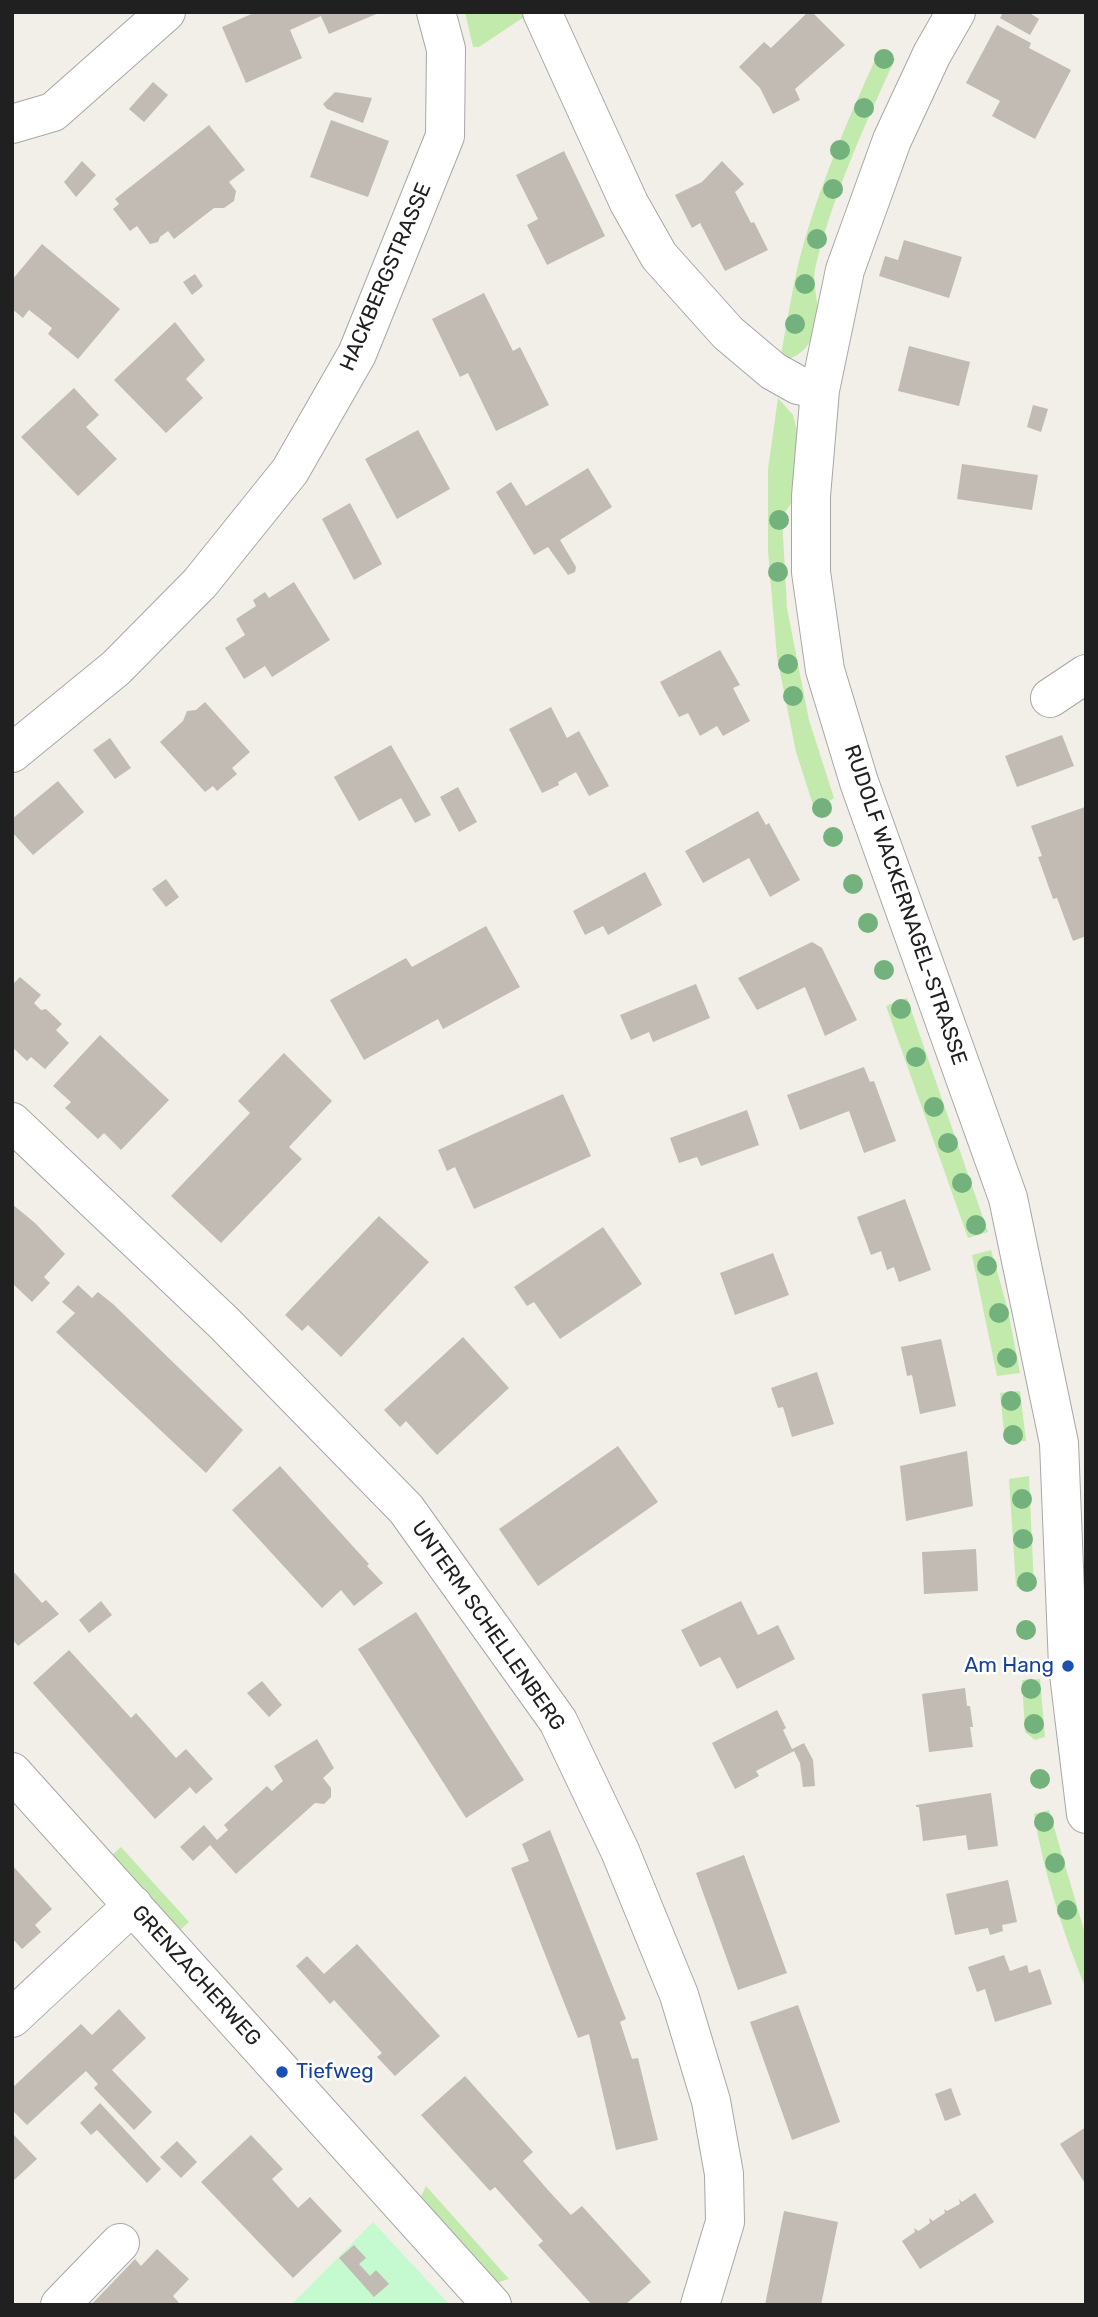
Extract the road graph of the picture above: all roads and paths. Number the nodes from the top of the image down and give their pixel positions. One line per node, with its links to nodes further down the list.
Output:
1 (166, 12): 5 (street)
2 (436, 12): 9 (street, HACKBERGSTRASSE)
3 (542, 12): 6 (street)
4 (956, 12): 6 (street, RUDOLF WACKERNAGEL-STRASSE)
5 (12, 124)
6 (820, 390): 12 (street, RUDOLF WACKERNAGEL-STRASSE)
7 (1086, 674): 8 (street)
8 (1050, 698)
9 (12, 753)
10 (12, 1122): 18 (street, UNTERM SCHELLENBERG)
11 (12, 1772): 13 (street, GRENZACHERWEG)
12 (1086, 1814)
13 (133, 1905): 14 (street); 17 (street, GRENZACHERWEG)
14 (12, 2018)
15 (120, 2242): 16 (street)
16 (60, 2305)
17 (492, 2305)
18 (700, 2305)

